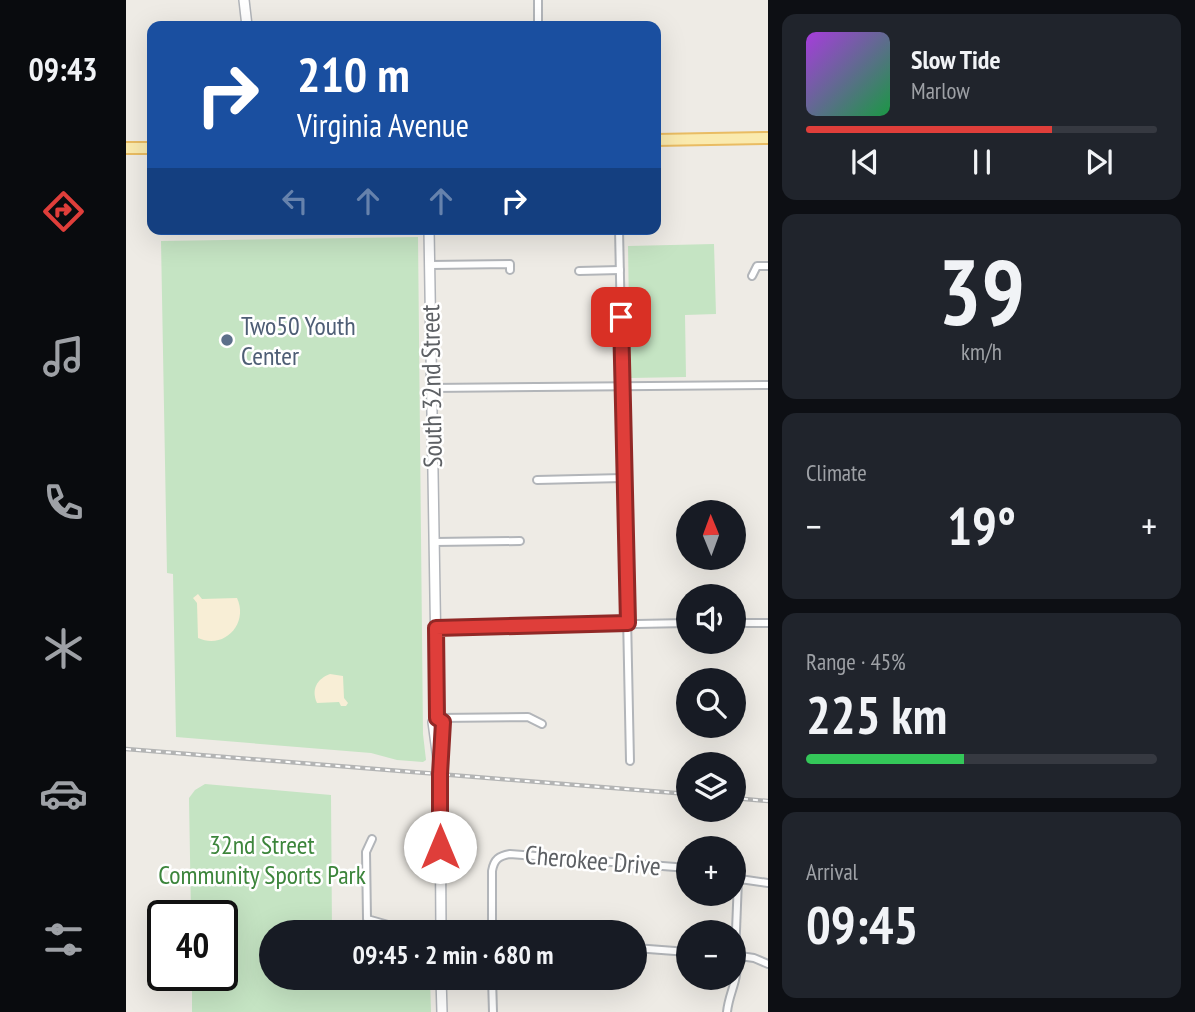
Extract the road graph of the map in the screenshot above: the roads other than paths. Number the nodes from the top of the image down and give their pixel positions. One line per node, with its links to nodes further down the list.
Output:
1 (244, 0): 3 (street)
2 (538, 0): 4 (street)
3 (246, 21)
4 (538, 21)
5 (768, 138): 6 (main road)
6 (661, 140)
7 (126, 148): 8 (main road)
8 (147, 148)
9 (429, 235): 11 (street, South 32nd Street)
10 (619, 235): 14 (street)
11 (430, 265): 13 (street); 19 (street, South 32nd Street)
12 (768, 266): 16 (street)
13 (510, 270)
14 (620, 270): 15 (street); 18 (street)
15 (579, 271)
16 (752, 276)
17 (768, 385): 18 (street)
18 (622, 387): 19 (street); 20 (street)
19 (430, 388): 23 (street, South 32nd Street)
20 (623, 478): 21 (street); 24 (street)
21 (537, 480)
22 (520, 541): 23 (street)
23 (434, 542): 28 (street, South 32nd Street)
24 (628, 623): 25 (street); 28 (street); 31 (street)
25 (676, 623)
26 (746, 623): 27 (street)
27 (768, 623)
28 (436, 628): 29 (street, South 32nd Street)
29 (437, 718): 30 (street); 37 (street, South 32nd Street)
30 (542, 724)
31 (630, 761)
32 (372, 839): 36 (street)
33 (676, 867): 38 (street, Cherokee Drive)
34 (746, 880): 35 (street)
35 (768, 883)
36 (370, 920)
37 (440, 920)
38 (492, 920)
39 (647, 949): 40 (street)
40 (676, 951)
41 (746, 957): 42 (street)
42 (768, 964)
43 (442, 990): 46 (street)
44 (492, 990): 47 (street)
45 (733, 990): 48 (street)
46 (442, 1012)
47 (493, 1012)
48 (727, 1012)

